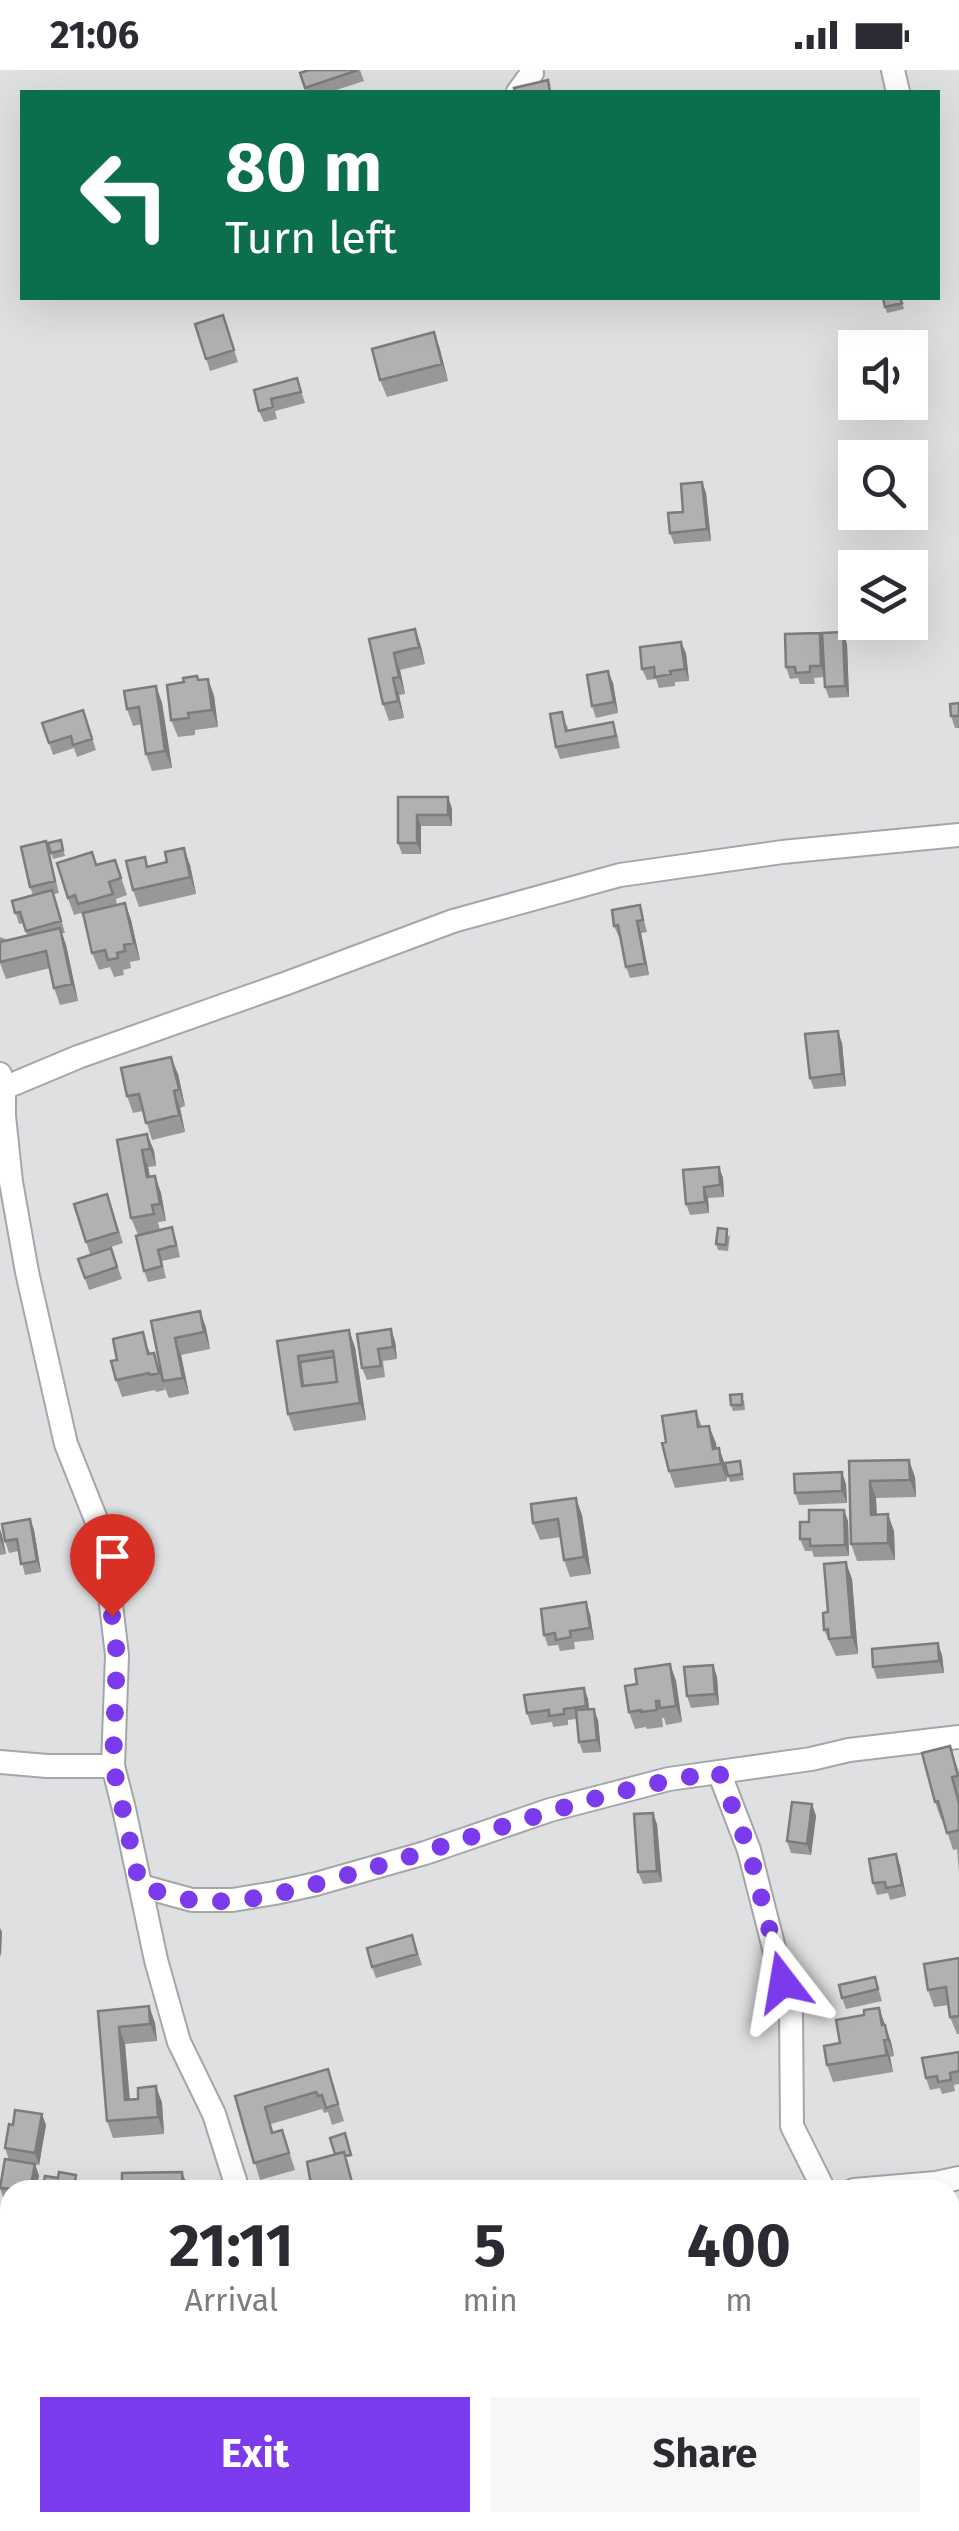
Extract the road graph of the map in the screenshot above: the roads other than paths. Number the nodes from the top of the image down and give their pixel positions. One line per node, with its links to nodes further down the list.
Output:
1 (959, 834): 2 (street)
2 (2, 1081): 5 (street)
3 (959, 1737): 6 (street)
4 (0, 1762): 5 (street)
5 (113, 1766): 7 (street)
6 (719, 1772): 7 (street); 9 (street)
7 (140, 1886): 8 (street)
8 (235, 2180)
9 (819, 2180)

